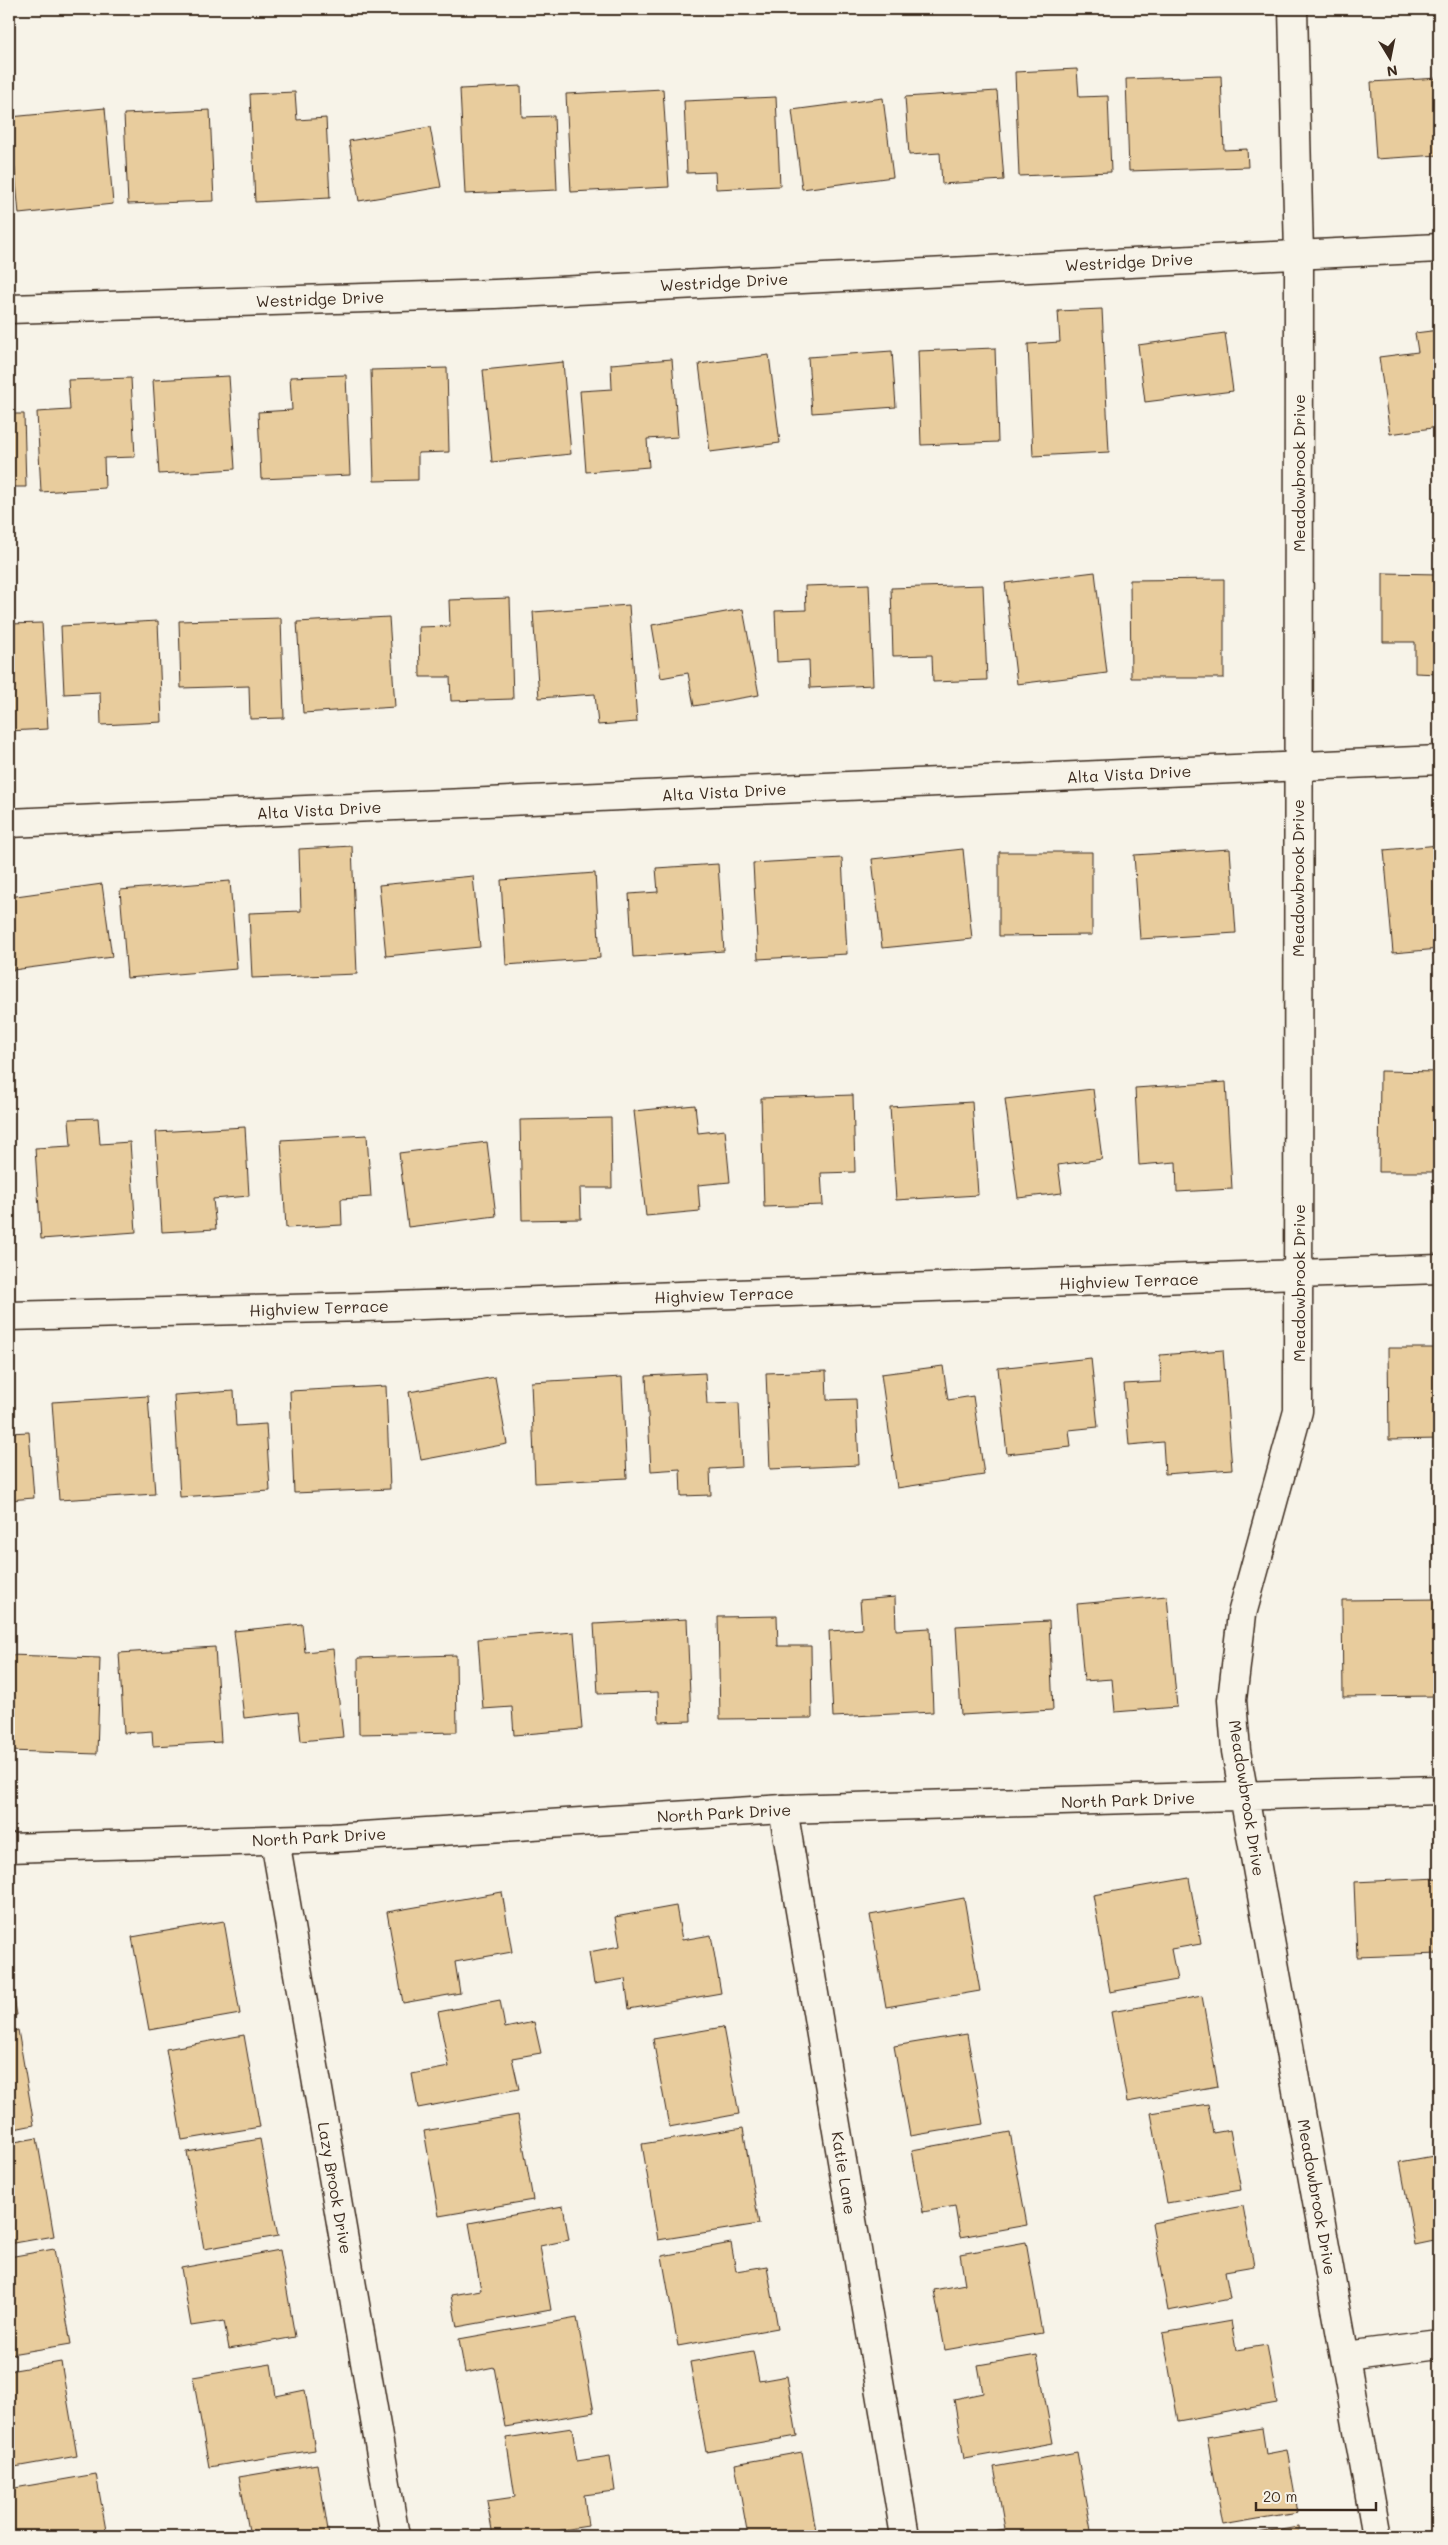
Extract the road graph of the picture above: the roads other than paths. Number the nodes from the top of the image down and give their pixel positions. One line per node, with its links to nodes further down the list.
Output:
1 (1293, 9): 3 (street, Meadowbrook Drive)
2 (1439, 248): 3 (street, Westridge Drive)
3 (1299, 254): 4 (street, Westridge Drive); 6 (street, Meadowbrook Drive)
4 (9, 309)
5 (1439, 760): 6 (street, Alta Vista Drive)
6 (1298, 766): 7 (street, Alta Vista Drive); 9 (street, Meadowbrook Drive)
7 (9, 822)
8 (1439, 1269): 9 (street, Highview Terrace)
9 (1299, 1275): 10 (street, Highview Terrace); 12 (street, Meadowbrook Drive)
10 (9, 1316)
11 (1439, 1790): 12 (street, North Park Drive)
12 (1245, 1797): 13 (street, North Park Drive); 17 (street, Meadowbrook Drive)
13 (783, 1809): 14 (street, North Park Drive); 19 (street, Katie Lane)
14 (275, 1840): 15 (street, North Park Drive); 18 (street, Lazy Brook Drive)
15 (9, 1848)
16 (1439, 2344): 17 (street)
17 (1346, 2356): 20 (street, Meadowbrook Drive)
18 (394, 2536)
19 (904, 2536)
20 (1377, 2536)

